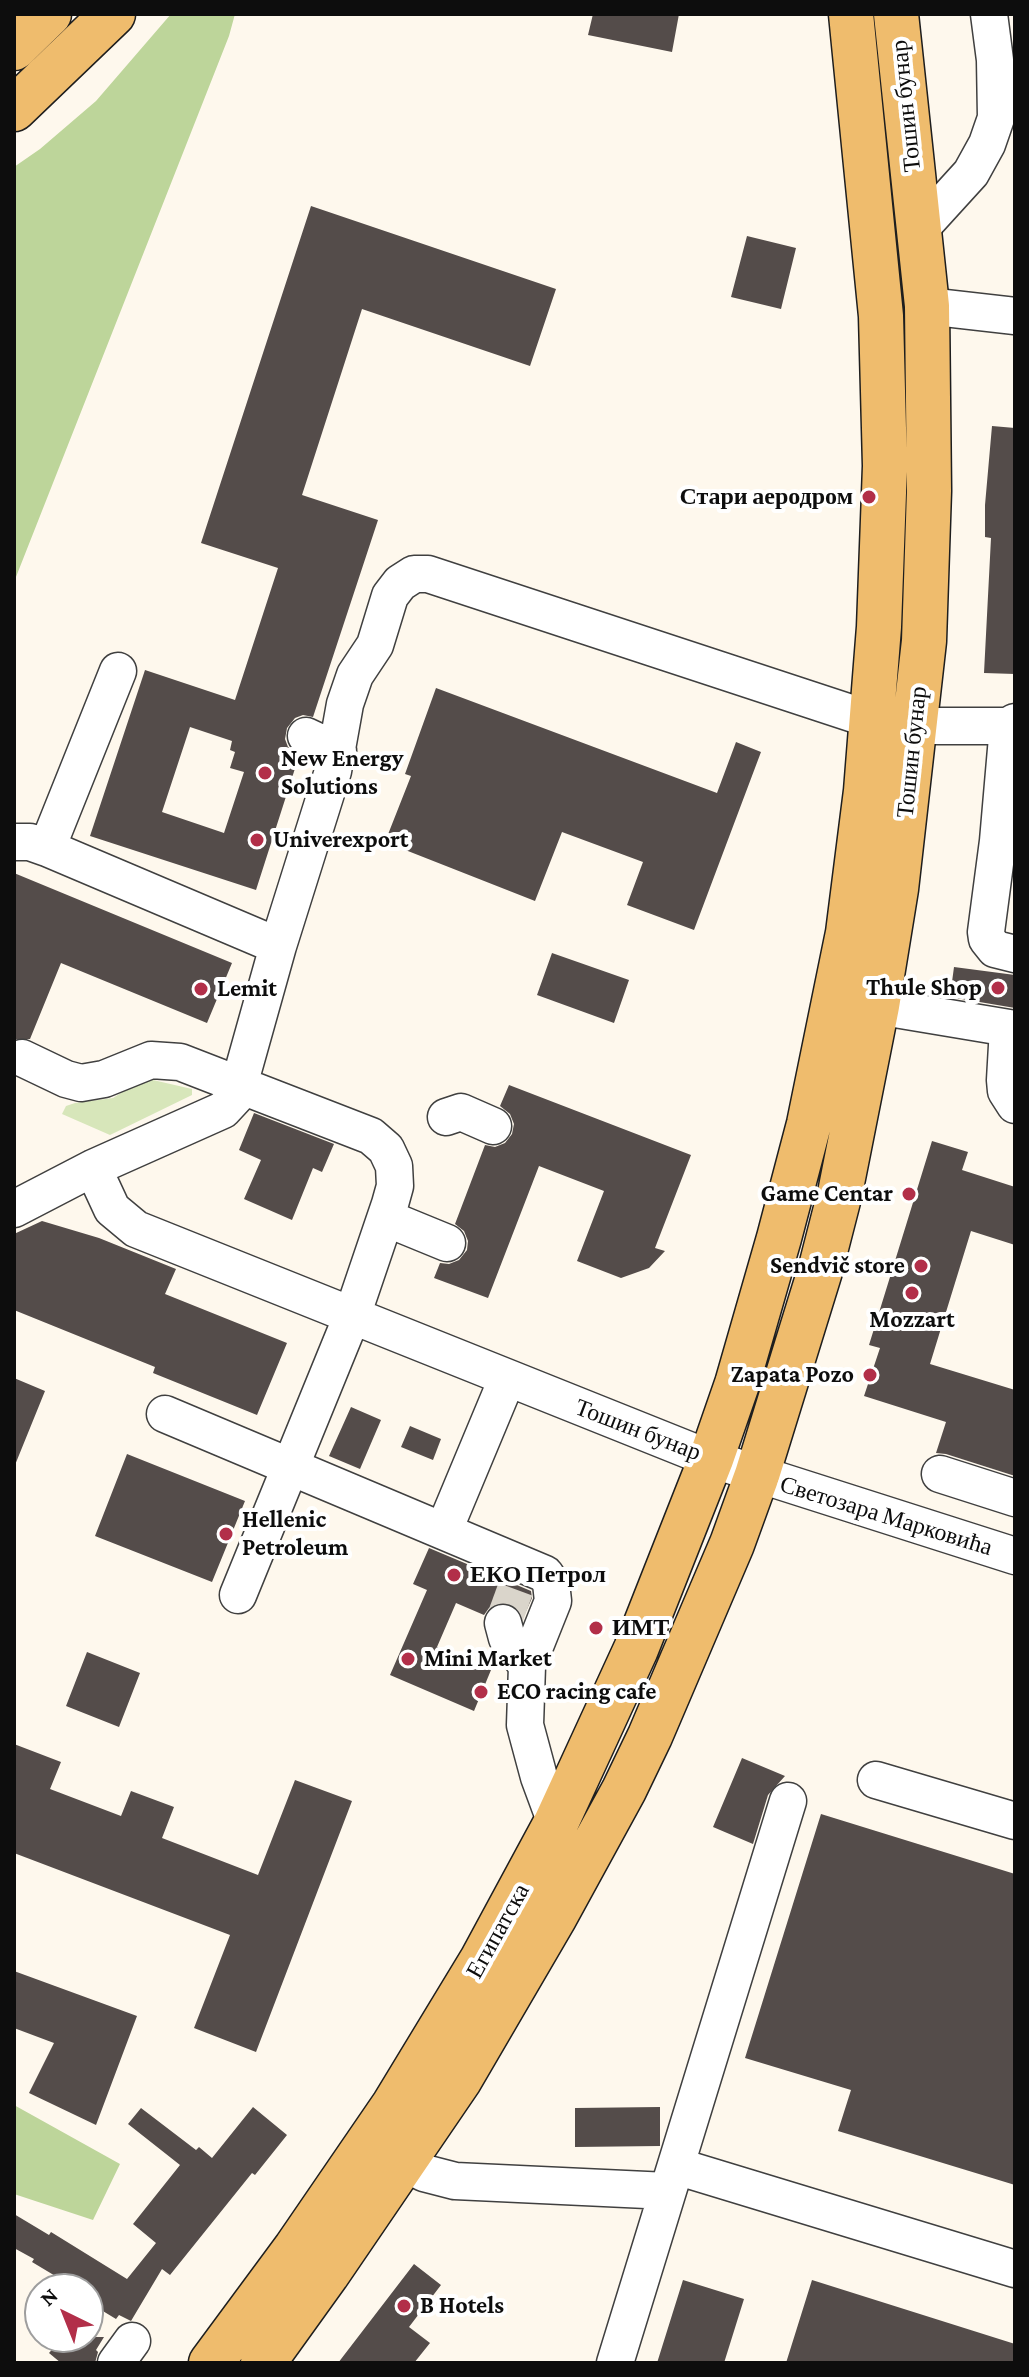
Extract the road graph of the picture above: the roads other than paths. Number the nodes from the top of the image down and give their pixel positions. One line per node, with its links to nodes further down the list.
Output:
1 (49, 14): 6 (main road)
2 (113, 14): 7 (main road)
3 (851, 14): 12 (main road, Тошин бунар)
4 (896, 14): 8 (main road, Тошин бунар)
5 (989, 14): 8 (street)
6 (14, 48)
7 (14, 109)
8 (920, 229): 9 (main road, Тошин бунар)
9 (927, 306): 10 (street); 12 (main road, Тошин бунар)
10 (1015, 316)
11 (118, 671): 14 (street)
12 (893, 723): 13 (street); 15 (street, Тошин бунар); 17 (main road, Тошин бунар); 31 (main road, Тошин бунар)
13 (1012, 724): 16 (street)
14 (30, 845): 15 (street)
15 (278, 946): 20 (street, Тошин бунар)
16 (1015, 954)
17 (877, 1006): 18 (street); 34 (main road, Тошин бунар)
18 (1012, 1028): 21 (street)
19 (22, 1058): 20 (street)
20 (241, 1085): 24 (street, Тошин бунар); 26 (street)
21 (1015, 1105)
22 (446, 1117): 23 (street)
23 (493, 1126)
24 (93, 1168): 25 (street, Тошин бунар); 28 (street, Тошин бунар)
25 (14, 1209)
26 (386, 1218): 27 (street); 28 (street)
27 (447, 1243)
28 (352, 1316): 29 (street, Тошин бунар); 32 (street)
29 (507, 1379): 31 (street, Тошин бунар); 36 (street)
30 (165, 1414): 32 (street)
31 (711, 1459): 34 (street, Светозара Марковића); 44 (main road, Египатска)
32 (290, 1465): 36 (street); 38 (street)
33 (940, 1474): 35 (street)
34 (757, 1475): 37 (street, Светозара Марковића); 45 (main road, Египатска)
35 (1015, 1498)
36 (444, 1530): 40 (street)
37 (1015, 1556)
38 (238, 1595)
39 (503, 1623): 40 (street)
40 (527, 1666): 44 (street)
41 (876, 1780): 43 (street)
42 (788, 1801): 46 (street)
43 (1015, 1821)
44 (556, 1823): 48 (main road, Египатска)
45 (404, 2163): 46 (street); 49 (main road, Египатска)
46 (672, 2178): 47 (street); 50 (street)
47 (1015, 2269)
48 (211, 2363)
49 (263, 2363)
50 (615, 2363)

